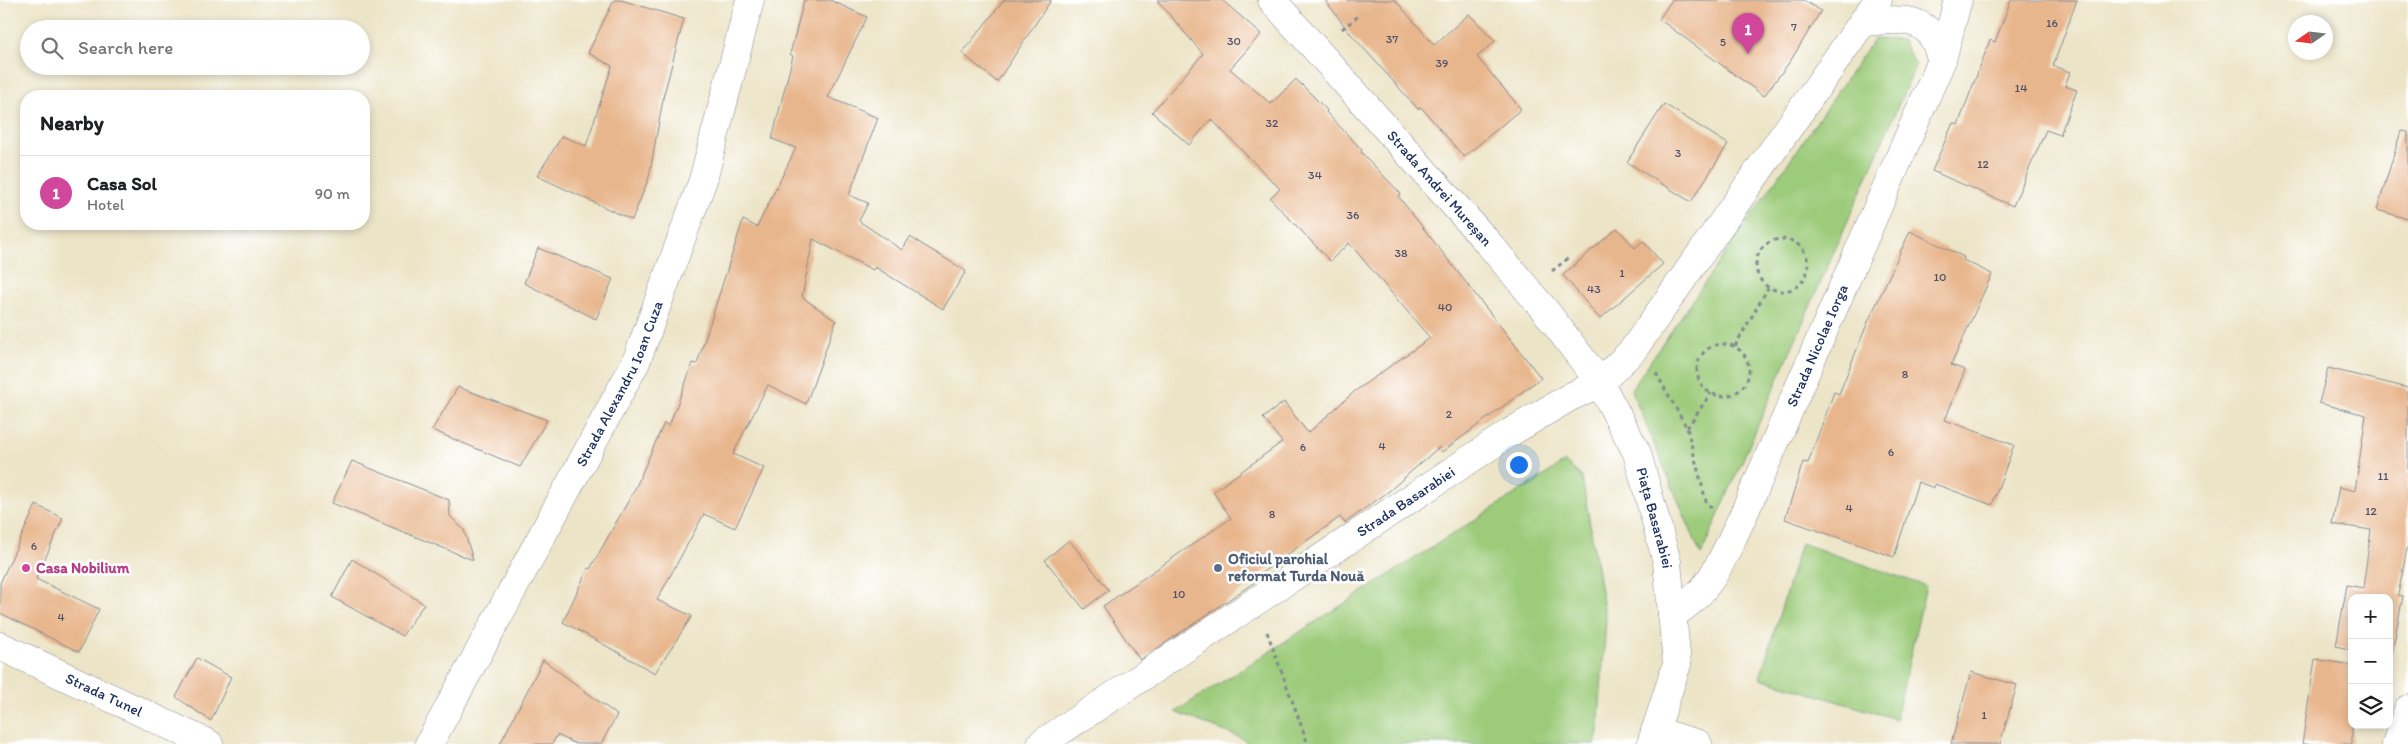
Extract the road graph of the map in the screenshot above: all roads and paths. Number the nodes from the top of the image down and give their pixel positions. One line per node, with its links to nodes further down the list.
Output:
1 (750, 0): 20 (street, Strada Alexandru Ioan Cuza)
2 (1272, 0): 10 (street, Strada Andrei Mureșan)
3 (1878, 0): 5 (street)
4 (1958, 0): 6 (street, Strada Nicolae Iorga)
5 (1863, 22): 6 (street); 9 (street)
6 (1942, 60): 13 (street, Strada Nicolae Iorga)
7 (1768, 288): 7 (path); 8 (path)
8 (1736, 346): 11 (path); 11 (path)
9 (1633, 350): 10 (street); 12 (path)
10 (1600, 382): 14 (street, Strada Basarabiei); 15 (street, Piața Basarabiei)
11 (1711, 393): 12 (path)
12 (1687, 428): 13 (path)
13 (1742, 518): 15 (street, Strada Nicolae Iorga)
14 (1250, 606): 21 (street, Strada Basarabiei); 22 (path)
15 (1672, 614): 18 (street, Piața Basarabiei)
16 (0, 646): 19 (street, Strada Tunel)
17 (2408, 709): 24 (street)
18 (1653, 738): 23 (street)
19 (209, 744)
20 (429, 744)
21 (1041, 744)
22 (1308, 744)
23 (1698, 744)
24 (2396, 744)

